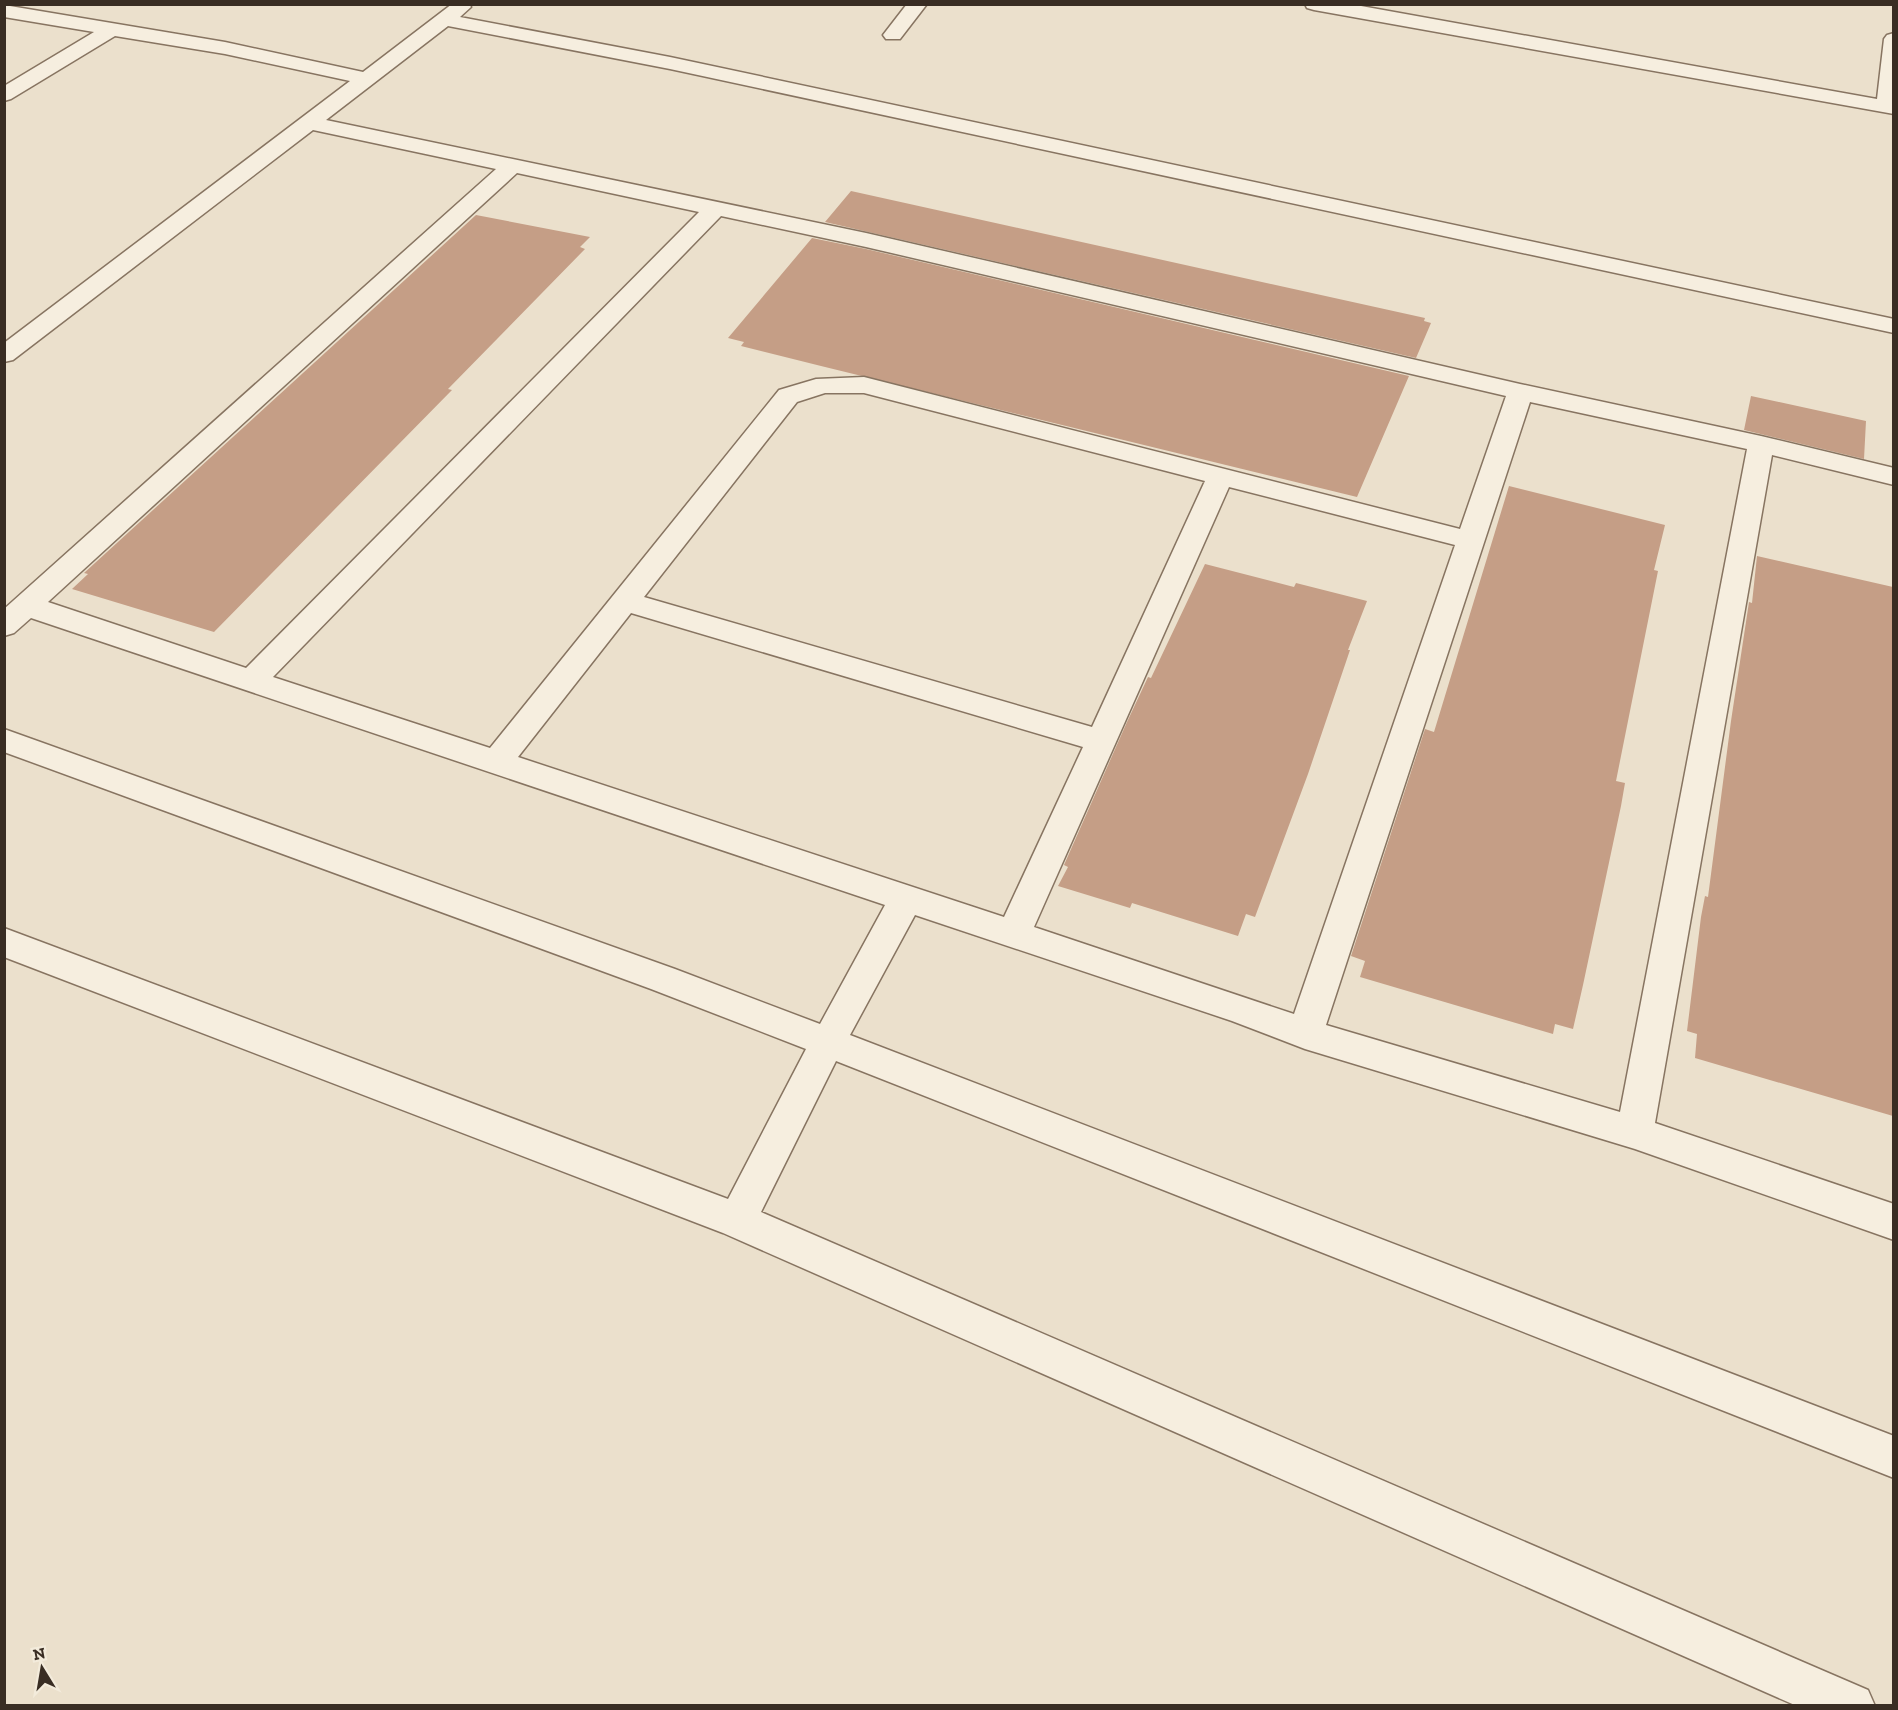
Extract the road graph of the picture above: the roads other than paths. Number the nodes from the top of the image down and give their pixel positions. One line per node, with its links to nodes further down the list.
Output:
1 (465, 4): 5 (street)
2 (918, 4): 7 (street)
3 (1314, 4): 11 (street)
4 (4, 11): 6 (street)
5 (445, 20): 9 (street); 15 (street)
6 (114, 28): 9 (street); 10 (street)
7 (893, 34)
8 (1893, 39): 11 (street)
9 (368, 79): 12 (street)
10 (4, 95)
11 (1890, 108)
12 (310, 123): 13 (street); 16 (street)
13 (512, 166): 14 (street); 23 (street)
14 (716, 208): 17 (street); 24 (street)
15 (1893, 326)
16 (4, 355)
17 (1520, 392): 18 (street); 21 (street)
18 (1761, 444): 20 (street); 33 (street)
19 (1221, 476): 21 (street); 22 (street); 26 (street)
20 (1893, 477)
21 (1469, 540): 31 (street)
22 (624, 601): 26 (street); 27 (street)
23 (16, 616): 24 (street)
24 (251, 681): 27 (street)
25 (4, 740): 32 (street)
26 (1101, 741): 29 (street)
27 (496, 763): 28 (street)
28 (906, 899): 29 (street); 32 (street)
29 (1013, 935): 31 (street)
30 (4, 942): 34 (street)
31 (1305, 1034): 33 (street)
32 (828, 1042): 34 (street); 36 (street)
33 (1635, 1134): 35 (street)
34 (737, 1220): 37 (street)
35 (1893, 1222)
36 (1893, 1457)
37 (1852, 1706)

